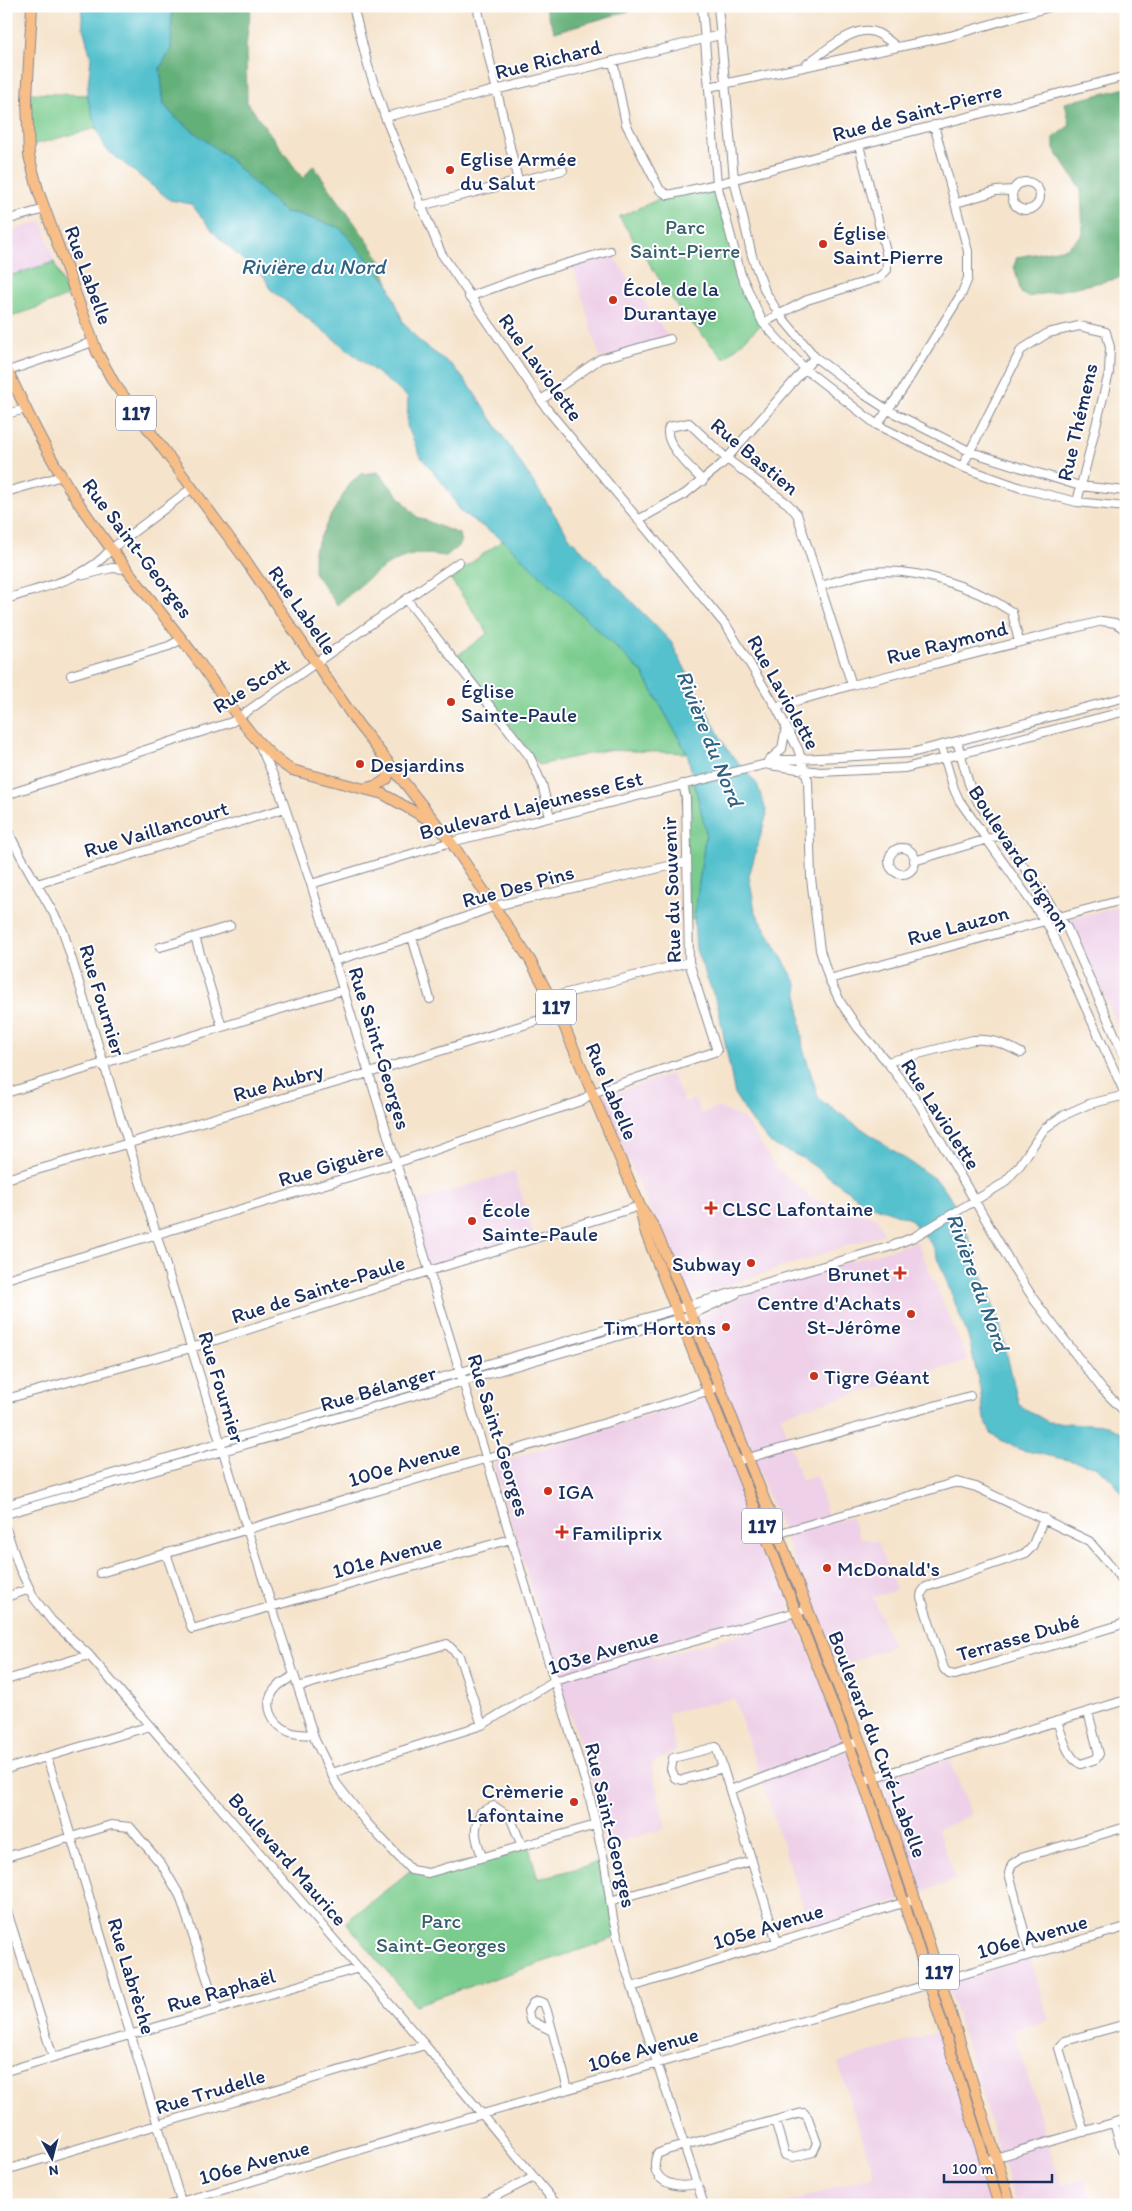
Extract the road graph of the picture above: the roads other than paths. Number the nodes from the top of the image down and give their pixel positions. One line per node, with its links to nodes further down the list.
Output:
1 (32, 6): 27 (main road, Rue Labelle / 117)
2 (353, 6): 17 (street, Rue Laviolette)
3 (477, 6): 16 (street)
4 (702, 6): 9 (street)
5 (718, 6): 8 (street)
6 (1054, 6): 7 (street)
7 (1037, 8): 10 (street)
8 (720, 35): 9 (street, Rue Richard); 14 (street)
9 (706, 38): 11 (street, Rue Richard); 15 (street)
10 (897, 47): 12 (street); 12 (street)
11 (613, 61): 16 (street, Rue Richard); 23 (street, Rue de Saint-Pierre)
12 (804, 67): 14 (street)
13 (1126, 76): 18 (street, Rue de Saint-Pierre)
14 (724, 84): 15 (street); 21 (street)
15 (709, 87): 23 (street)
16 (496, 90): 17 (street, Rue Richard); 22 (street)
17 (385, 117): 26 (street, Rue Laviolette)
18 (934, 125): 19 (street, Rue de Saint-Pierre); 25 (street)
19 (858, 144): 21 (street, Rue de Saint-Pierre); 33 (street)
20 (563, 170): 22 (street)
21 (734, 179): 23 (street, Rue de Saint-Pierre); 30 (street)
22 (518, 181): 26 (street)
23 (717, 184): 31 (street)
24 (1013, 190): 25 (street)
25 (956, 203): 42 (street)
26 (420, 206): 32 (street, Rue Laviolette)
27 (45, 210): 28 (street); 36 (main road, Rue Labelle / 117)
28 (6, 220)
29 (610, 252): 32 (street)
30 (752, 256): 31 (street); 33 (street)
31 (737, 260): 34 (street)
32 (469, 297): 40 (street, Rue Laviolette)
33 (779, 314): 34 (street); 37 (street)
34 (763, 323): 39 (street)
35 (670, 339): 40 (street)
36 (93, 342): 38 (street); 51 (main road, Rue Labelle / 117)
37 (815, 357): 39 (street); 42 (street)
38 (7, 369): 41 (main road, Rue Saint-Georges / 117)
39 (805, 369): 44 (street); 46 (street)
40 (541, 400): 56 (street, Rue Laviolette)
41 (26, 409): 43 (street); 48 (main road, Rue Saint-Georges / 117)
42 (888, 410): 44 (street); 45 (street)
43 (6, 414)
44 (877, 425): 47 (street)
45 (971, 452): 47 (street, Rue Thémens); 50 (street); 50 (street, Rue Thémens)
46 (727, 459): 49 (street); 49 (street, Rue Bastien); 61 (street, Rue Bastien)
47 (962, 467): 54 (street)
48 (62, 476): 53 (street); 57 (main road, Rue Saint-Georges / 117)
49 (703, 481): 56 (street)
50 (1080, 486): 52 (street); 54 (street, Rue Thémens)
51 (192, 488): 57 (street); 67 (main road, Rue Labelle / 117)
52 (1126, 490)
53 (6, 492)
54 (1077, 502): 55 (street)
55 (1126, 507)
56 (638, 520): 71 (street, Rue Laviolette)
57 (111, 549): 59 (main road, Rue Saint-Georges / 117); 60 (street)
58 (459, 562): 63 (street, Rue Scott)
59 (126, 569): 60 (street); 65 (main road, Rue Saint-Georges / 117)
60 (67, 579): 62 (street)
61 (821, 586): 66 (street); 69 (street, Rue Bastien)
62 (6, 599)
63 (407, 600): 67 (street, Rue Scott); 88 (street)
64 (1126, 630): 66 (street, Rue Raymond)
65 (182, 639): 68 (street); 73 (main road, Rue Saint-Georges / 117)
66 (1020, 642): 69 (street, Rue Raymond)
67 (317, 663): 73 (street, Rue Scott); 81 (main road, Rue Labelle / 117)
68 (71, 675)
69 (852, 685): 71 (street, Rue Raymond)
70 (1126, 697): 76 (street, Boulevard Lajeunesse Est)
71 (776, 707): 74 (street, Rue Laviolette)
72 (1126, 712): 78 (street, Boulevard Lajeunesse Est)
73 (240, 717): 75 (main road, Rue Saint-Georges / 117); 86 (street, Rue Scott)
74 (786, 725): 79 (street, Rue Laviolette); 82 (street)
75 (258, 740): 85 (main road, Rue Saint-Georges / 117); 87 (street, Rue Saint-Georges)
76 (957, 741): 77 (street, Boulevard Lajeunesse Est); 78 (street, Boulevard Grignon)
77 (941, 746): 79 (street, Boulevard Lajeunesse Est); 80 (street, Boulevard Grignon)
78 (961, 755): 80 (street, Boulevard Lajeunesse Est); 91 (street, Boulevard Grignon)
79 (802, 759): 82 (street, Boulevard Lajeunesse Est); 83 (street, Rue Laviolette)
80 (945, 759): 83 (street, Boulevard Lajeunesse Est); 92 (street, Boulevard Grignon)
81 (388, 762): 85 (main road); 89 (main road, Rue Labelle / 117)
82 (762, 764): 83 (street, Boulevard Lajeunesse Est); 84 (street, Boulevard Lajeunesse Est)
83 (806, 771): 108 (street, Rue Laviolette)
84 (683, 784): 88 (street, Boulevard Lajeunesse Est); 95 (street, Rue du Souvenir)
85 (364, 788): 89 (main road, Rue Saint-Georges / 117)
86 (6, 795)
87 (285, 808): 96 (street, Rue Vaillancourt); 97 (street, Rue Saint-Georges)
88 (550, 817): 93 (street, Boulevard Lajeunesse Est)
89 (438, 825): 93 (main road, Rue Labelle / 117)
90 (6, 826): 96 (street, Rue Fournier)
91 (1001, 835): 92 (street); 100 (street, Boulevard Grignon)
92 (986, 840): 94 (street); 101 (street, Boulevard Grignon)
93 (450, 842): 97 (street, Boulevard Lajeunesse Est); 99 (main road, Rue Labelle / 117)
94 (914, 861)
95 (686, 862): 99 (street, Rue Des Pins); 107 (street, Rue du Souvenir)
96 (38, 884): 118 (street, Rue Fournier)
97 (311, 884): 106 (street, Rue Saint-Georges)
98 (1126, 899): 100 (street, Rue Lauzon)
99 (495, 906): 104 (street, Rue Des Pins); 110 (main road, Rue Labelle / 117)
100 (1060, 916): 101 (street, Rue Lauzon); 116 (street, Boulevard Grignon)
101 (1044, 920): 108 (street, Rue Lauzon); 122 (street, Boulevard Grignon)
102 (230, 926): 103 (street)
103 (195, 936): 105 (street); 113 (street)
104 (412, 938): 106 (street, Rue Des Pins); 111 (street)
105 (160, 947)
106 (334, 961): 109 (street, Rue Saint-Georges)
107 (689, 962): 110 (street); 114 (street, Rue du Souvenir)
108 (829, 979): 117 (street, Rue Laviolette)
109 (343, 990): 113 (street); 119 (street, Rue Saint-Georges)
110 (551, 996): 112 (main road, Rue Labelle / 117)
111 (430, 999)
112 (559, 1014): 119 (street, Rue Aubry); 121 (main road, Rue Labelle / 117)
113 (222, 1027): 118 (street)
114 (717, 1051): 121 (street, Rue Giguère)
115 (1022, 1052): 117 (street)
116 (1126, 1060)
117 (887, 1062): 126 (street, Rue Laviolette)
118 (104, 1063): 120 (street); 123 (street, Rue Fournier)
119 (369, 1074): 123 (street, Rue Aubry); 124 (street, Rue Saint-Georges)
120 (6, 1093)
121 (592, 1093): 124 (street, Rue Giguère); 127 (main road, Rue Labelle / 117)
122 (1126, 1095): 126 (street, Rue Bélanger)
123 (128, 1144): 125 (street, Rue Aubry); 128 (street, Rue Fournier)
124 (396, 1163): 128 (street, Rue Giguère); 129 (street, Rue Saint-Georges)
125 (6, 1179)
126 (975, 1202): 131 (street, Rue Bélanger); 146 (street, Rue Laviolette)
127 (640, 1206): 129 (street, Rue de Sainte-Paule); 132 (main road, Rue Labelle / 117); 133 (main road, Rue Labelle / 117)
128 (156, 1234): 130 (street, Rue Giguère); 136 (street, Rue Fournier)
129 (429, 1271): 136 (street, Rue de Sainte-Paule); 137 (street, Rue Saint-Georges)
130 (6, 1279)
131 (755, 1285): 132 (street, Rue Bélanger); 134 (street, Rue Bélanger)
132 (687, 1304): 133 (street, Rue Bélanger); 134 (main road, Boulevard du Curé-Labelle / 117)
133 (676, 1307): 135 (main road, Boulevard du Curé-Labelle / 117); 137 (street, Rue Bélanger)
134 (691, 1315): 135 (street, Rue Bélanger); 140 (main road, Boulevard du Curé-Labelle / 117)
135 (680, 1318): 138 (street, Rue Bélanger); 141 (main road, Boulevard du Curé-Labelle / 117)
136 (191, 1348): 144 (street, Rue de Sainte-Paule); 150 (street, Rue Fournier)
137 (460, 1371): 138 (street, Rue Saint-Georges); 139 (street, Rue Bélanger)
138 (463, 1382): 142 (street, Rue Bélanger); 152 (street, Rue Saint-Georges)
139 (410, 1386): 142 (street); 145 (street, Rue Bélanger)
140 (719, 1387): 141 (street, 100e Avenue); 153 (main road, Boulevard du Curé-Labelle / 117)
141 (707, 1391): 152 (street, 100e Avenue); 154 (main road, Boulevard du Curé-Labelle / 117)
142 (413, 1396): 147 (street, Rue Bélanger)
143 (970, 1396): 153 (street)
144 (6, 1400)
145 (335, 1408): 147 (street); 148 (street, Rue Bélanger)
146 (1126, 1413)
147 (338, 1418): 149 (street, Rue Bélanger)
148 (292, 1420): 149 (street); 150 (street, Rue Bélanger)
149 (295, 1431): 151 (street, Rue Bélanger)
150 (220, 1442): 151 (street, Rue Fournier); 155 (street, Rue Bélanger)
151 (223, 1452): 156 (street, Rue Bélanger); 161 (street, Rue Fournier)
152 (486, 1457): 161 (street, 100e Avenue); 164 (street, Rue Saint-Georges)
153 (748, 1458): 154 (street); 162 (main road, Boulevard du Curé-Labelle / 117)
154 (737, 1461): 163 (main road, Boulevard du Curé-Labelle / 117)
155 (137, 1466): 156 (street); 157 (street, Rue Bélanger)
156 (140, 1476): 158 (street, Rue Bélanger)
157 (6, 1505)
158 (6, 1514)
159 (1044, 1518): 162 (street); 167 (street); 173 (street, Terrasse Dubé)
160 (6, 1528): 168 (street, Boulevard Maurice)
161 (247, 1528): 165 (street, 100e Avenue); 170 (street, Rue Fournier)
162 (778, 1534): 163 (street); 171 (main road, Boulevard du Curé-Labelle / 117)
163 (766, 1537): 172 (main road, Boulevard du Curé-Labelle / 117)
164 (511, 1539): 170 (street, 101e Avenue); 177 (street, Rue Saint-Georges)
165 (166, 1553): 166 (street, 100e Avenue); 170 (street, 101e Avenue)
166 (100, 1573)
167 (1126, 1584)
168 (30, 1589): 169 (street); 174 (street, Boulevard Maurice)
169 (6, 1597)
170 (272, 1606): 175 (street, Rue Fournier)
171 (807, 1609): 172 (street, 103e Avenue); 185 (main road, Boulevard du Curé-Labelle / 117)
172 (795, 1612): 177 (street, 103e Avenue); 186 (main road, Boulevard du Curé-Labelle / 117)
173 (1126, 1623)
174 (89, 1656): 176 (street); 183 (street, Boulevard Maurice)
175 (294, 1675): 178 (street, Rue Fournier); 184 (street)
176 (6, 1680)
177 (554, 1681): 182 (street, 103e Avenue); 194 (street, Rue Saint-Georges)
178 (298, 1687): 182 (street); 184 (street, Rue Fournier)
179 (1126, 1700): 180 (street)
180 (1088, 1712): 181 (street); 181 (street)
181 (1057, 1721): 191 (street)
182 (482, 1725): 190 (street, 103e Avenue)
183 (150, 1726): 187 (street); 208 (street, Boulevard Maurice)
184 (313, 1735): 190 (street, Rue Fournier)
185 (860, 1741): 186 (street); 191 (main road, Boulevard du Curé-Labelle / 117)
186 (849, 1746): 192 (main road, Boulevard du Curé-Labelle / 117); 193 (street)
187 (47, 1757): 189 (street); 196 (street, Rue Labrèche)
188 (723, 1768): 188 (street); 193 (street)
189 (6, 1769)
190 (332, 1773): 199 (street, Rue Fournier)
191 (874, 1777): 192 (street); 201 (main road, Boulevard du Curé-Labelle / 117)
192 (863, 1781): 203 (main road, Boulevard du Curé-Labelle / 117)
193 (730, 1790): 200 (street)
194 (596, 1825): 197 (street, Rue Fournier); 202 (street, Rue Saint-Georges)
195 (1126, 1827): 207 (street)
196 (71, 1837): 198 (street); 212 (street); 215 (street, Rue Labrèche)
197 (522, 1846): 199 (street, Rue Fournier); 199 (street)
198 (6, 1856)
199 (482, 1857)
200 (752, 1861): 202 (street); 206 (street)
201 (915, 1899): 203 (street, 105e Avenue); 209 (main road, Boulevard du Curé-Labelle / 117)
202 (610, 1901): 211 (street, Rue Saint-Georges)
203 (904, 1903): 206 (street, 105e Avenue); 210 (main road, Boulevard du Curé-Labelle / 117)
204 (6, 1908): 217 (street)
205 (1126, 1927): 207 (street, 106e Avenue)
206 (777, 1942): 211 (street, 105e Avenue)
207 (1030, 1954): 209 (street, 106e Avenue)
208 (358, 1968): 212 (street, Rue Raphaël); 216 (street, Boulevard Maurice)
209 (941, 1980): 210 (street, 106e Avenue); 228 (main road, Boulevard du Curé-Labelle / 117)
210 (929, 1984): 218 (street, 106e Avenue); 229 (main road, Boulevard du Curé-Labelle / 117)
211 (632, 1987): 218 (street, Rue Saint-Georges)
212 (217, 2009): 215 (street, Rue Raphaël)
213 (1126, 2024): 226 (street)
214 (552, 2031): 220 (street)
215 (131, 2034): 217 (street, Rue Raphaël); 225 (street, Rue Labrèche)
216 (425, 2045): 221 (street, Boulevard Maurice); 225 (street, Rue Trudelle)
217 (53, 2057): 219 (street, Rue Raphaël)
218 (656, 2063): 220 (street, 106e Avenue); 227 (street, Rue Saint-Georges)
219 (6, 2071)
220 (568, 2089): 221 (street, 106e Avenue)
221 (482, 2114): 232 (street, Boulevard Maurice); 234 (street, 106e Avenue)
222 (775, 2120): 222 (street); 227 (street)
223 (1126, 2120): 224 (street)
224 (1114, 2123): 226 (street); 230 (street)
225 (158, 2125): 231 (street, Rue Trudelle); 234 (street, Rue Labrèche)
226 (1084, 2132): 228 (street)
227 (683, 2147): 233 (street, Rue Saint-Georges); 233 (street)
228 (996, 2157): 229 (street); 240 (main road, Boulevard du Curé-Labelle / 117)
229 (986, 2160): 239 (main road, Boulevard du Curé-Labelle / 117)
230 (1126, 2163)
231 (6, 2170)
232 (534, 2178): 236 (street); 237 (street, Boulevard Maurice)
233 (696, 2184): 238 (street, Rue Saint-Georges)
234 (182, 2203): 235 (street, 106e Avenue)
235 (170, 2205)
236 (478, 2205)
237 (557, 2205)
238 (704, 2205)
239 (999, 2205)
240 (1011, 2205)

